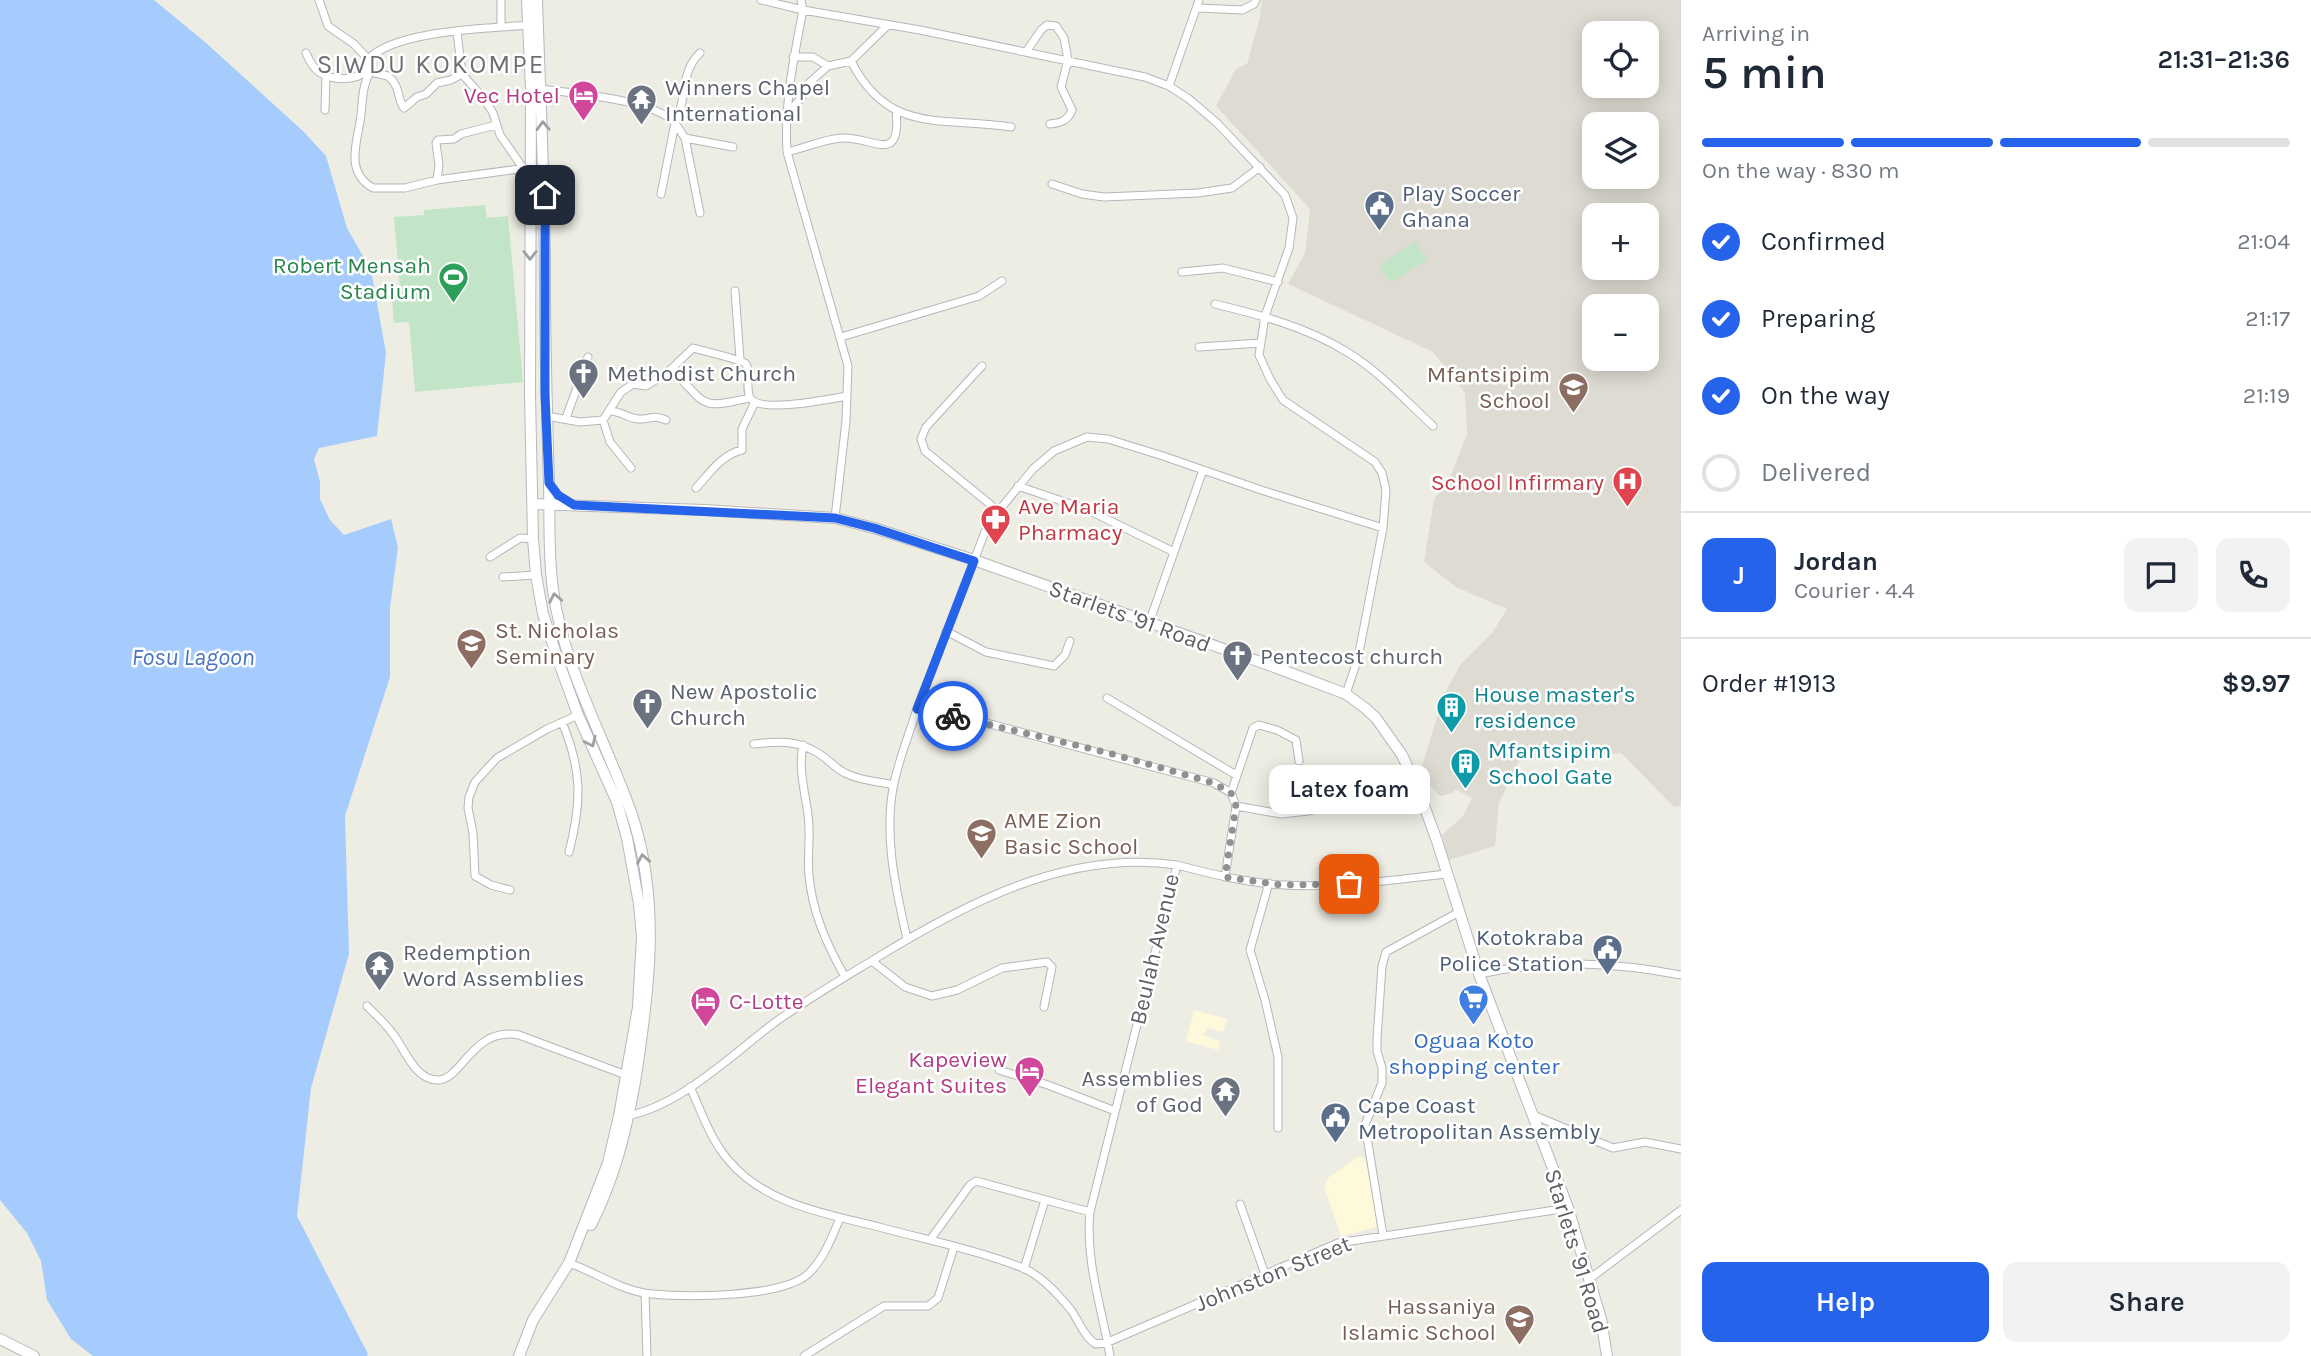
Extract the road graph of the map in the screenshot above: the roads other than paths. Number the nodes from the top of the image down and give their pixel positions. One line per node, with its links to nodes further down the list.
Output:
1 (319, 0): 18 (street)
2 (500, 0): 12 (street)
3 (527, 0): 10 (street)
4 (537, 0): 10 (street)
5 (761, 0): 9 (street)
6 (801, 0): 9 (street)
7 (1256, 0): 8 (street)
8 (1198, 4): 25 (street)
9 (803, 10): 11 (street); 17 (street)
10 (531, 18): 12 (street); 26 (street); 38 (street)
11 (888, 25): 14 (street); 20 (street)
12 (501, 27): 13 (street)
13 (457, 32): 18 (street); 23 (street)
14 (1026, 52): 19 (street); 19 (street)
15 (306, 53): 24 (street)
16 (700, 53): 30 (street)
17 (793, 57): 21 (street); 29 (street)
18 (368, 59): 22 (street)
19 (1068, 60): 25 (street); 31 (street)
20 (851, 61): 21 (street); 28 (street)
21 (828, 66): 29 (street)
22 (369, 71): 23 (street); 24 (street); 39 (street)
23 (462, 74): 32 (street)
24 (326, 75): 27 (street)
25 (1169, 86): 37 (street)
26 (541, 89): 30 (street); 42 (street, one-way to 26)
27 (325, 110)
28 (896, 110): 33 (street); 36 (street)
29 (788, 113): 36 (street)
30 (676, 123): 34 (street); 41 (street)
31 (1050, 124)
32 (496, 125): 38 (street); 39 (street)
33 (1012, 127)
34 (685, 138): 35 (street); 44 (street)
35 (733, 147)
36 (788, 152): 51 (street)
37 (1260, 167): 40 (street); 47 (street)
38 (526, 169): 39 (street); 43 (street)
39 (437, 180)
40 (1052, 184)
41 (661, 194)
42 (545, 195): 43 (street); 58 (street)
43 (530, 197): 59 (street, one-way to 59)
44 (700, 213)
45 (1182, 272): 47 (street)
46 (1002, 281): 51 (street)
47 (1278, 282): 50 (street)
48 (735, 291): 55 (street)
49 (1215, 304): 50 (street)
50 (1265, 316): 52 (street); 67 (street)
51 (841, 337): 60 (street)
52 (1261, 342): 53 (street); 78 (street)
53 (1199, 347)
54 (588, 357): 64 (street)
55 (740, 359): 57 (street); 61 (street)
56 (982, 366): 76 (street)
57 (668, 372): 61 (street); 62 (street)
58 (545, 394): 59 (street); 63 (street)
59 (530, 395): 74 (street)
60 (847, 396): 61 (street); 77 (street)
61 (752, 400): 72 (street)
62 (610, 411): 65 (street); 66 (street)
63 (546, 416): 64 (street); 70 (street)
64 (566, 418): 65 (street)
65 (603, 420): 68 (street)
66 (666, 420)
67 (1433, 426)
68 (631, 468)
69 (1202, 470): 71 (street); 78 (street); 80 (street)
70 (549, 483): 73 (street); 75 (street)
71 (1018, 486): 76 (street); 80 (street)
72 (696, 488)
73 (549, 503): 74 (street, Starlets '91 Road); 75 (street, Starlets '91 Road); 120 (street, one-way to 73)
74 (533, 504): 79 (street)
75 (574, 505): 77 (street, Starlets '91 Road)
76 (998, 510): 82 (street)
77 (835, 518): 82 (street, Starlets '91 Road)
78 (1383, 528): 88 (street)
79 (533, 539): 81 (street); 83 (street)
80 (1174, 552): 85 (street)
81 (490, 557)
82 (974, 561): 85 (street, Starlets '91 Road); 86 (street)
83 (536, 575): 84 (street); 91 (street)
84 (503, 577)
85 (1149, 622): 88 (street, Starlets '91 Road)
86 (946, 631): 87 (street); 90 (street)
87 (1070, 641)
88 (1346, 694): 103 (street, Starlets '91 Road)
89 (1107, 698): 96 (street)
90 (917, 709): 97 (street); 98 (street)
91 (578, 715): 92 (street); 116 (street, one-way to 116)
92 (562, 722): 101 (street); 106 (street)
93 (754, 744): 94 (street)
94 (803, 745): 97 (street); 112 (street)
95 (1299, 761): 96 (street)
96 (1236, 775): 98 (street)
97 (894, 785): 108 (street)
98 (1231, 793): 100 (street)
99 (1352, 798): 100 (street)
100 (1236, 806): 104 (street)
101 (569, 852)
102 (1177, 865): 104 (street); 108 (street, Beulah Avenue); 118 (street, Beulah Avenue)
103 (1446, 874): 105 (street); 107 (street, Starlets '91 Road)
104 (1225, 877): 105 (street)
105 (1269, 883): 121 (street)
106 (510, 890)
107 (1459, 912): 110 (street, Starlets '91 Road); 129 (street)
108 (907, 939): 109 (street, Beulah Avenue)
109 (872, 961): 112 (street, Beulah Avenue); 114 (street)
110 (1479, 974): 111 (street); 119 (street, Starlets '91 Road)
111 (1681, 975)
112 (845, 977): 117 (street, Beulah Avenue)
113 (367, 1006): 116 (street)
114 (1044, 1007)
115 (999, 1070): 118 (street)
116 (626, 1075): 120 (street)
117 (690, 1087): 120 (street, Beulah Avenue); 128 (street)
118 (1115, 1111): 127 (street, Beulah Avenue)
119 (1533, 1115): 122 (street); 125 (street, Starlets '91 Road)
120 (624, 1116): 132 (street)
121 (1278, 1128)
122 (1681, 1149)
123 (1045, 1200): 127 (street); 130 (street); 133 (street)
124 (1240, 1204): 134 (street)
125 (1568, 1208): 129 (street, Johnston Street); 135 (street, Starlets '91 Road)
126 (1681, 1210): 135 (street)
127 (1090, 1212): 138 (street, Beulah Avenue)
128 (840, 1218): 130 (street); 136 (street)
129 (1383, 1235): 134 (street, Johnston Street)
130 (930, 1240): 131 (street)
131 (954, 1247): 133 (street); 142 (street)
132 (570, 1260): 136 (street); 140 (street)
133 (1024, 1269): 138 (street)
134 (1265, 1274): 138 (street, Johnston Street)
135 (1588, 1280): 144 (street, Starlets '91 Road)
136 (645, 1293): 141 (street)
137 (0, 1339): 139 (street)
138 (1108, 1342): 143 (street, Beulah Avenue)
139 (34, 1356)
140 (519, 1356)
141 (647, 1356)
142 (804, 1356)
143 (1110, 1356)
144 (1607, 1356)

